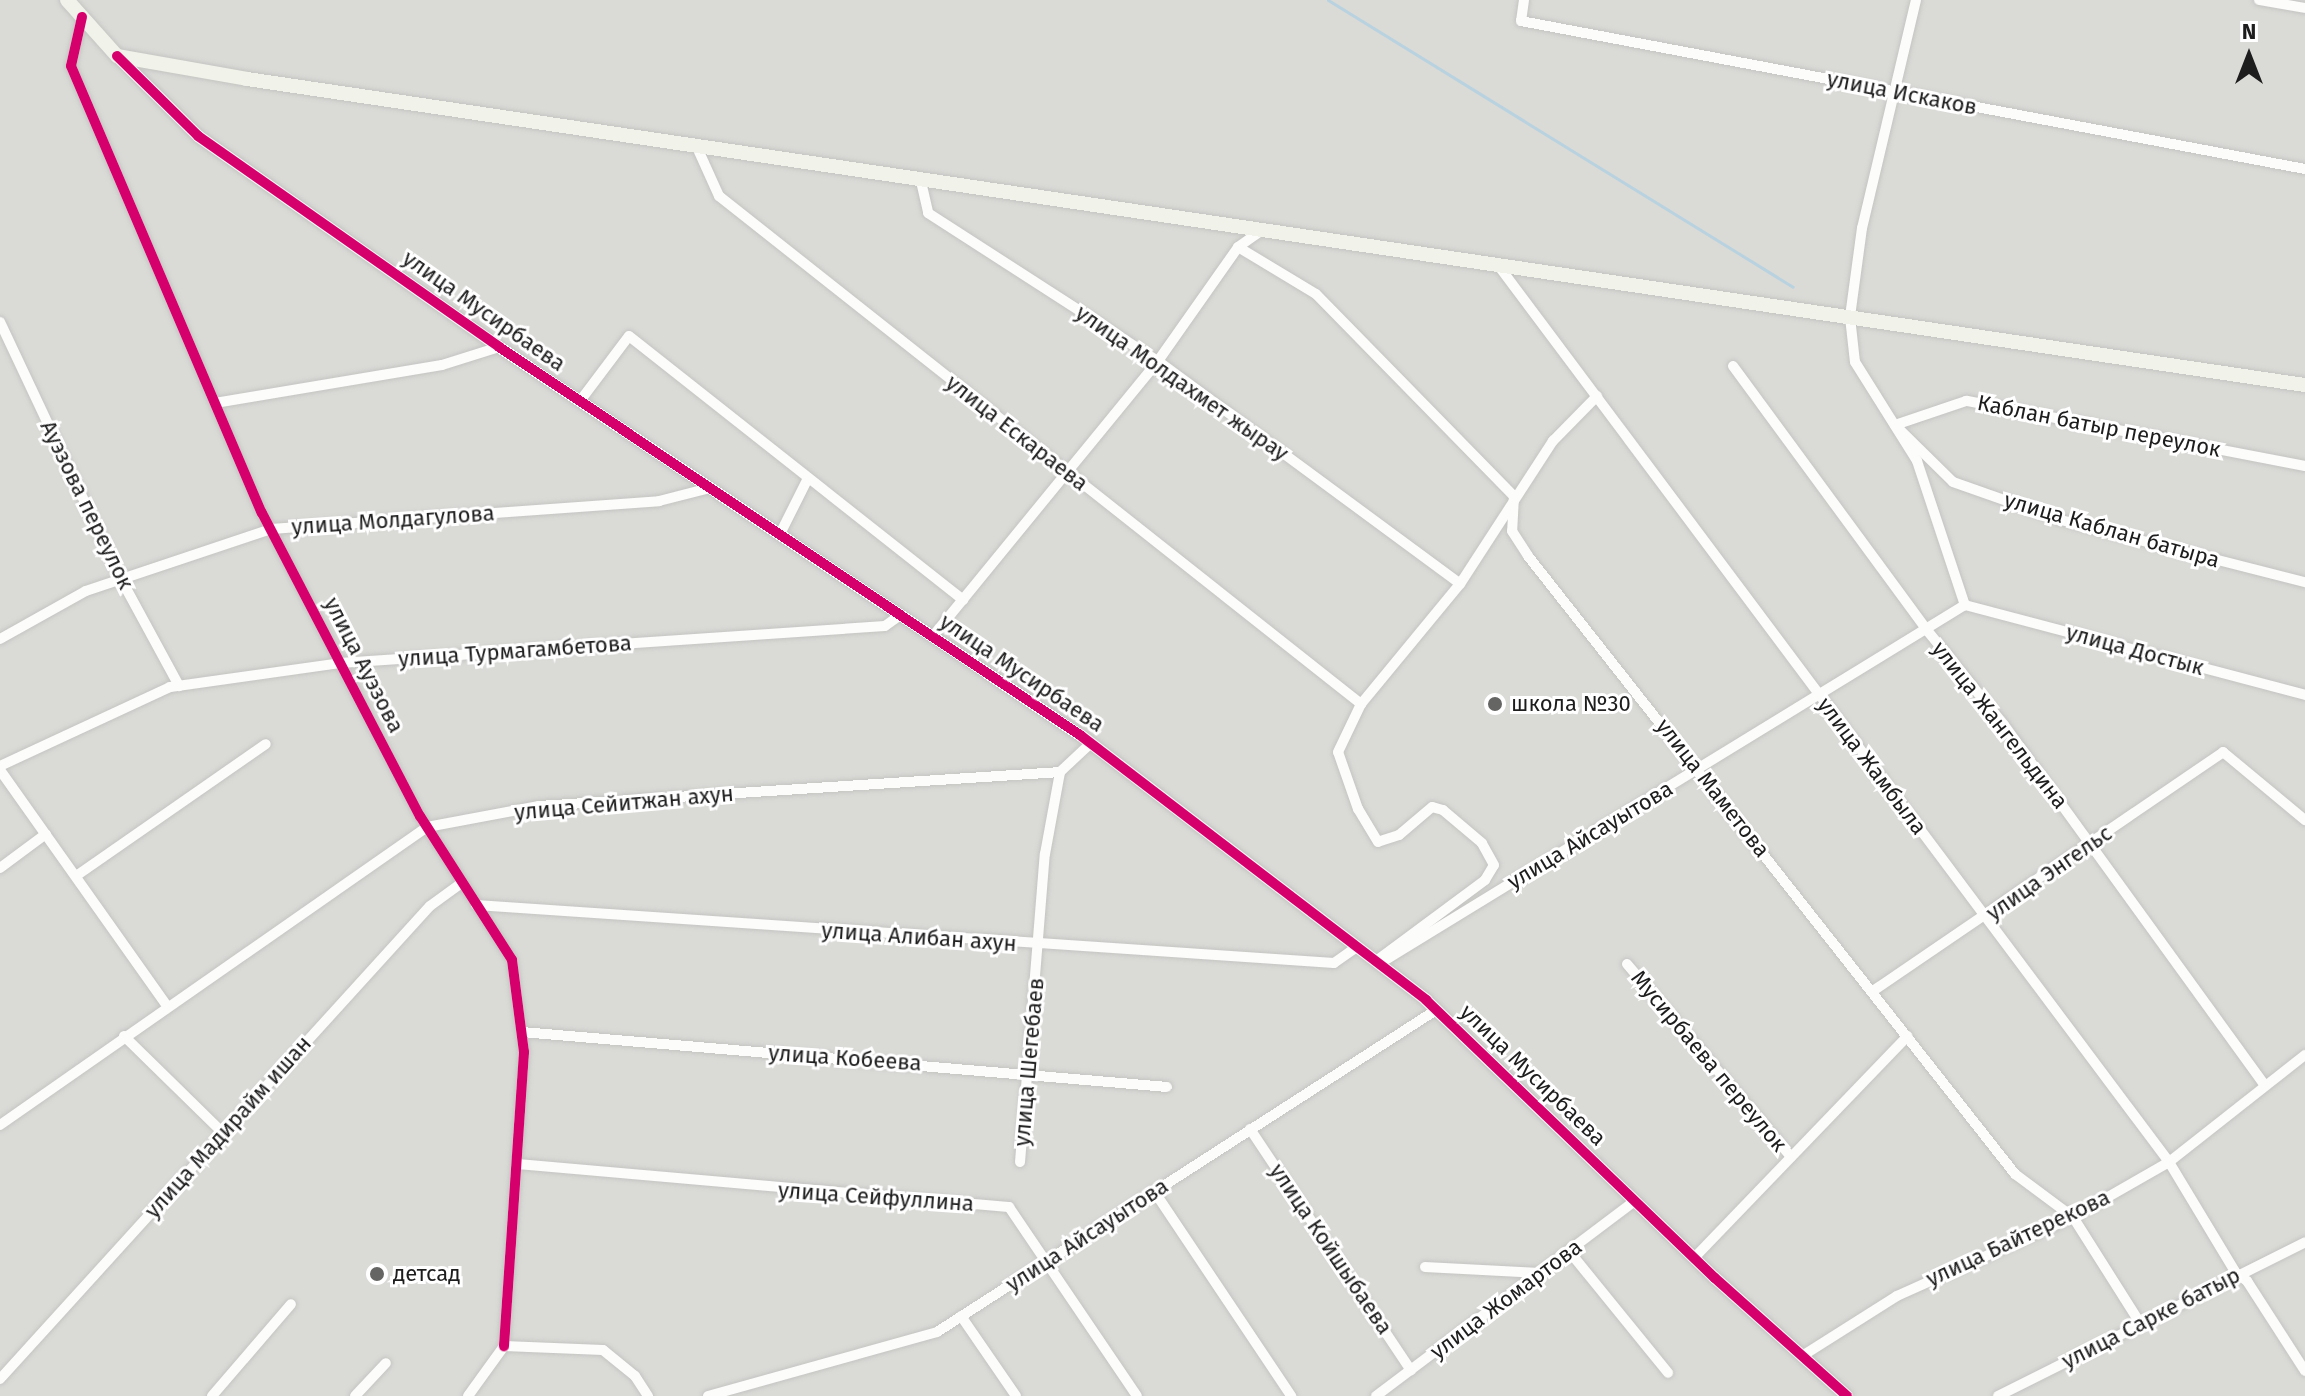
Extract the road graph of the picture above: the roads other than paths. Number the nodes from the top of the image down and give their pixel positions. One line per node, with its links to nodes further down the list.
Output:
1 (67, 0): 6 (main road)
2 (1524, 0): 8 (street, улица Искаков)
3 (1916, 0): 8 (street)
4 (2259, 0): 5 (street)
5 (2305, 8)
6 (82, 17): 7 (main road); 23 (street, улица Ауэзова)
7 (117, 56): 9 (main road); 17 (street, улица Мусирбаева)
8 (1894, 92): 10 (street, улица Искаков); 15 (street)
9 (696, 145): 11 (main road); 26 (street, улица Ескараева)
10 (2305, 169)
11 (920, 177): 12 (main road); 18 (street, улица Молдахмет жырау)
12 (1265, 228): 13 (street); 14 (main road)
13 (1238, 247): 18 (street); 29 (street)
14 (1498, 265): 15 (main road); 21 (street, улица Жамбыла)
15 (1850, 317): 20 (main road); 24 (street)
16 (0, 322): 32 (street, Ауэзова переулок)
17 (499, 347): 22 (street, улица Мусирбаева); 23 (street)
18 (1158, 361): 26 (street); 34 (street, улица Молдахмет жырау)
19 (1733, 366): 38 (street, улица Жангельдина)
20 (2305, 385)
21 (1597, 396): 29 (street); 43 (street, улица Жамбыла)
22 (580, 401): 27 (street); 28 (street, улица Мусирбаева)
23 (215, 403): 30 (street, улица Ауэзова)
24 (1895, 425): 25 (street, Каблан батыр переулок); 33 (street, улица Каблан батыра); 36 (street)
25 (2305, 466)
26 (1066, 473): 35 (street); 45 (street, улица Ескараева)
27 (808, 478): 31 (street); 35 (street)
28 (710, 488): 30 (street, улица Молдагулова); 31 (street, улица Мусирбаева)
29 (1514, 496): 34 (street); 49 (street, улица Маметова)
30 (271, 529): 32 (street, улица Молдагулова); 41 (street, улица Ауэзова)
31 (780, 534): 37 (street, улица Мусирбаева)
32 (121, 579): 40 (street, улица Молдагулова); 42 (street, Ауэзова переулок)
33 (2305, 582)
34 (1460, 584): 45 (street)
35 (963, 600): 39 (street)
36 (1965, 605): 38 (street, улица Айсауытова); 44 (street, улица Достык)
37 (900, 615): 39 (street, улица Мусирбаева); 41 (street, улица Турмагамбетова)
38 (1926, 629): 43 (street, улица Айсауытова); 54 (street, улица Жангельдина)
39 (933, 636): 46 (street, улица Мусирбаева)
40 (0, 639)
41 (340, 663): 42 (street, улица Турмагамбетова); 52 (street, улица Ауэзова)
42 (179, 686): 48 (street, улица Турмагамбетова)
43 (1819, 695): 49 (street, улица Айсауытова); 59 (street, улица Жамбыла)
44 (2305, 695)
45 (1361, 704): 62 (street)
46 (1091, 743): 50 (street); 61 (street, улица Мусирбаева)
47 (266, 744): 56 (street)
48 (0, 768): 53 (street)
49 (1699, 768): 62 (street, улица Айсауытова); 64 (street, улица Маметова)
50 (1060, 772): 52 (street, улица Сейитжан ахун); 60 (street, улица Шегебаев)
51 (2305, 820): 54 (street, улица Энгельс)
52 (427, 827): 57 (street, улица Ауэзова); 65 (street, улица Сейитжан ахун)
53 (46, 834): 55 (street); 56 (street)
54 (2091, 844): 59 (street, улица Энгельс); 72 (street, улица Жангельдина)
55 (0, 868)
56 (76, 876): 65 (street)
57 (462, 883): 58 (street, улица Ауэзова); 76 (street, улица Мадирайм ишан)
58 (476, 905): 60 (street, улица Алибан ахун); 67 (street, улица Ауэзова)
59 (1986, 918): 64 (street, улица Энгельс); 79 (street, улица Жамбыла)
60 (1038, 945): 61 (street, улица Алибан ахун); 71 (street, улица Шегебаев)
61 (1357, 947): 62 (street, улица Мусирбаева)
62 (1377, 963): 66 (street, улица Мусирбаева)
63 (1627, 964): 77 (street, Мусирбаева переулок)
64 (1873, 991): 69 (street, улица Маметова)
65 (167, 1006): 68 (street, улица Сейитжан ахун)
66 (1436, 1010): 75 (street, улица Айсауытова); 82 (street, улица Мусирбаева)
67 (522, 1032): 71 (street, улица Кобеева); 80 (street, улица Ауэзова)
68 (124, 1036): 74 (street, улица Сейитжан ахун); 76 (street)
69 (1908, 1036): 77 (street, Мусирбаева переулок); 83 (street, улица Маметова)
70 (2305, 1055): 72 (street, улица Байтерекова)
71 (1028, 1072): 73 (street, улица Кобеева); 78 (street, улица Шегебаев)
72 (2265, 1086): 79 (street, улица Байтерекова)
73 (1167, 1087)
74 (0, 1125)
75 (1250, 1129): 81 (street, улица Айсауытова); 97 (street, улица Койшыбаева)
76 (223, 1133): 100 (street, улица Мадирайм ишан)
77 (1791, 1157): 86 (street, Мусирбаева переулок)
78 (1020, 1162)
79 (2169, 1162): 83 (street, улица Байтерекова); 90 (street, улица Жамбыла)
80 (517, 1164): 87 (street, улица Сейфуллина); 94 (street, улица Ауэзова)
81 (1154, 1191): 87 (street, улица Айсауытова); 109 (street)
82 (1635, 1201): 85 (street, улица Жомартова); 86 (street, улица Мусирбаева)
83 (2073, 1217): 93 (street, улица Маметова); 95 (street, улица Байтерекова)
84 (2305, 1242): 90 (street, улица Сарке батыр)
85 (1569, 1251): 89 (street, улица Жомартова); 99 (street)
86 (1694, 1258): 95 (street, улица Мусирбаева)
87 (1046, 1261): 92 (street, улица Айсауытова); 108 (street, улица Сейфуллина)
88 (1425, 1267): 89 (street)
89 (1540, 1273): 97 (street, улица Жомартова)
90 (2236, 1273): 93 (street, улица Сарке батыр); 98 (street, улица Жамбыла)
91 (291, 1304): 102 (street)
92 (961, 1316): 101 (street, улица Айсауытова); 107 (street)
93 (2140, 1323): 112 (street, улица Сарке батыр)
94 (504, 1346): 104 (street); 105 (street)
95 (1802, 1356): 111 (street, улица Мусирбаева)
96 (386, 1363): 103 (street)
97 (1411, 1370): 110 (street, улица Жомартова)
98 (2305, 1371)
99 (1668, 1373)
100 (0, 1379)
101 (738, 1392): 106 (street, улица Айсауытова)
102 (212, 1396)
103 (355, 1396)
104 (468, 1396)
105 (648, 1396)
106 (708, 1396)
107 (1016, 1396)
108 (1137, 1396)
109 (1291, 1396)
110 (1376, 1396)
111 (1847, 1396)
112 (1998, 1396)

